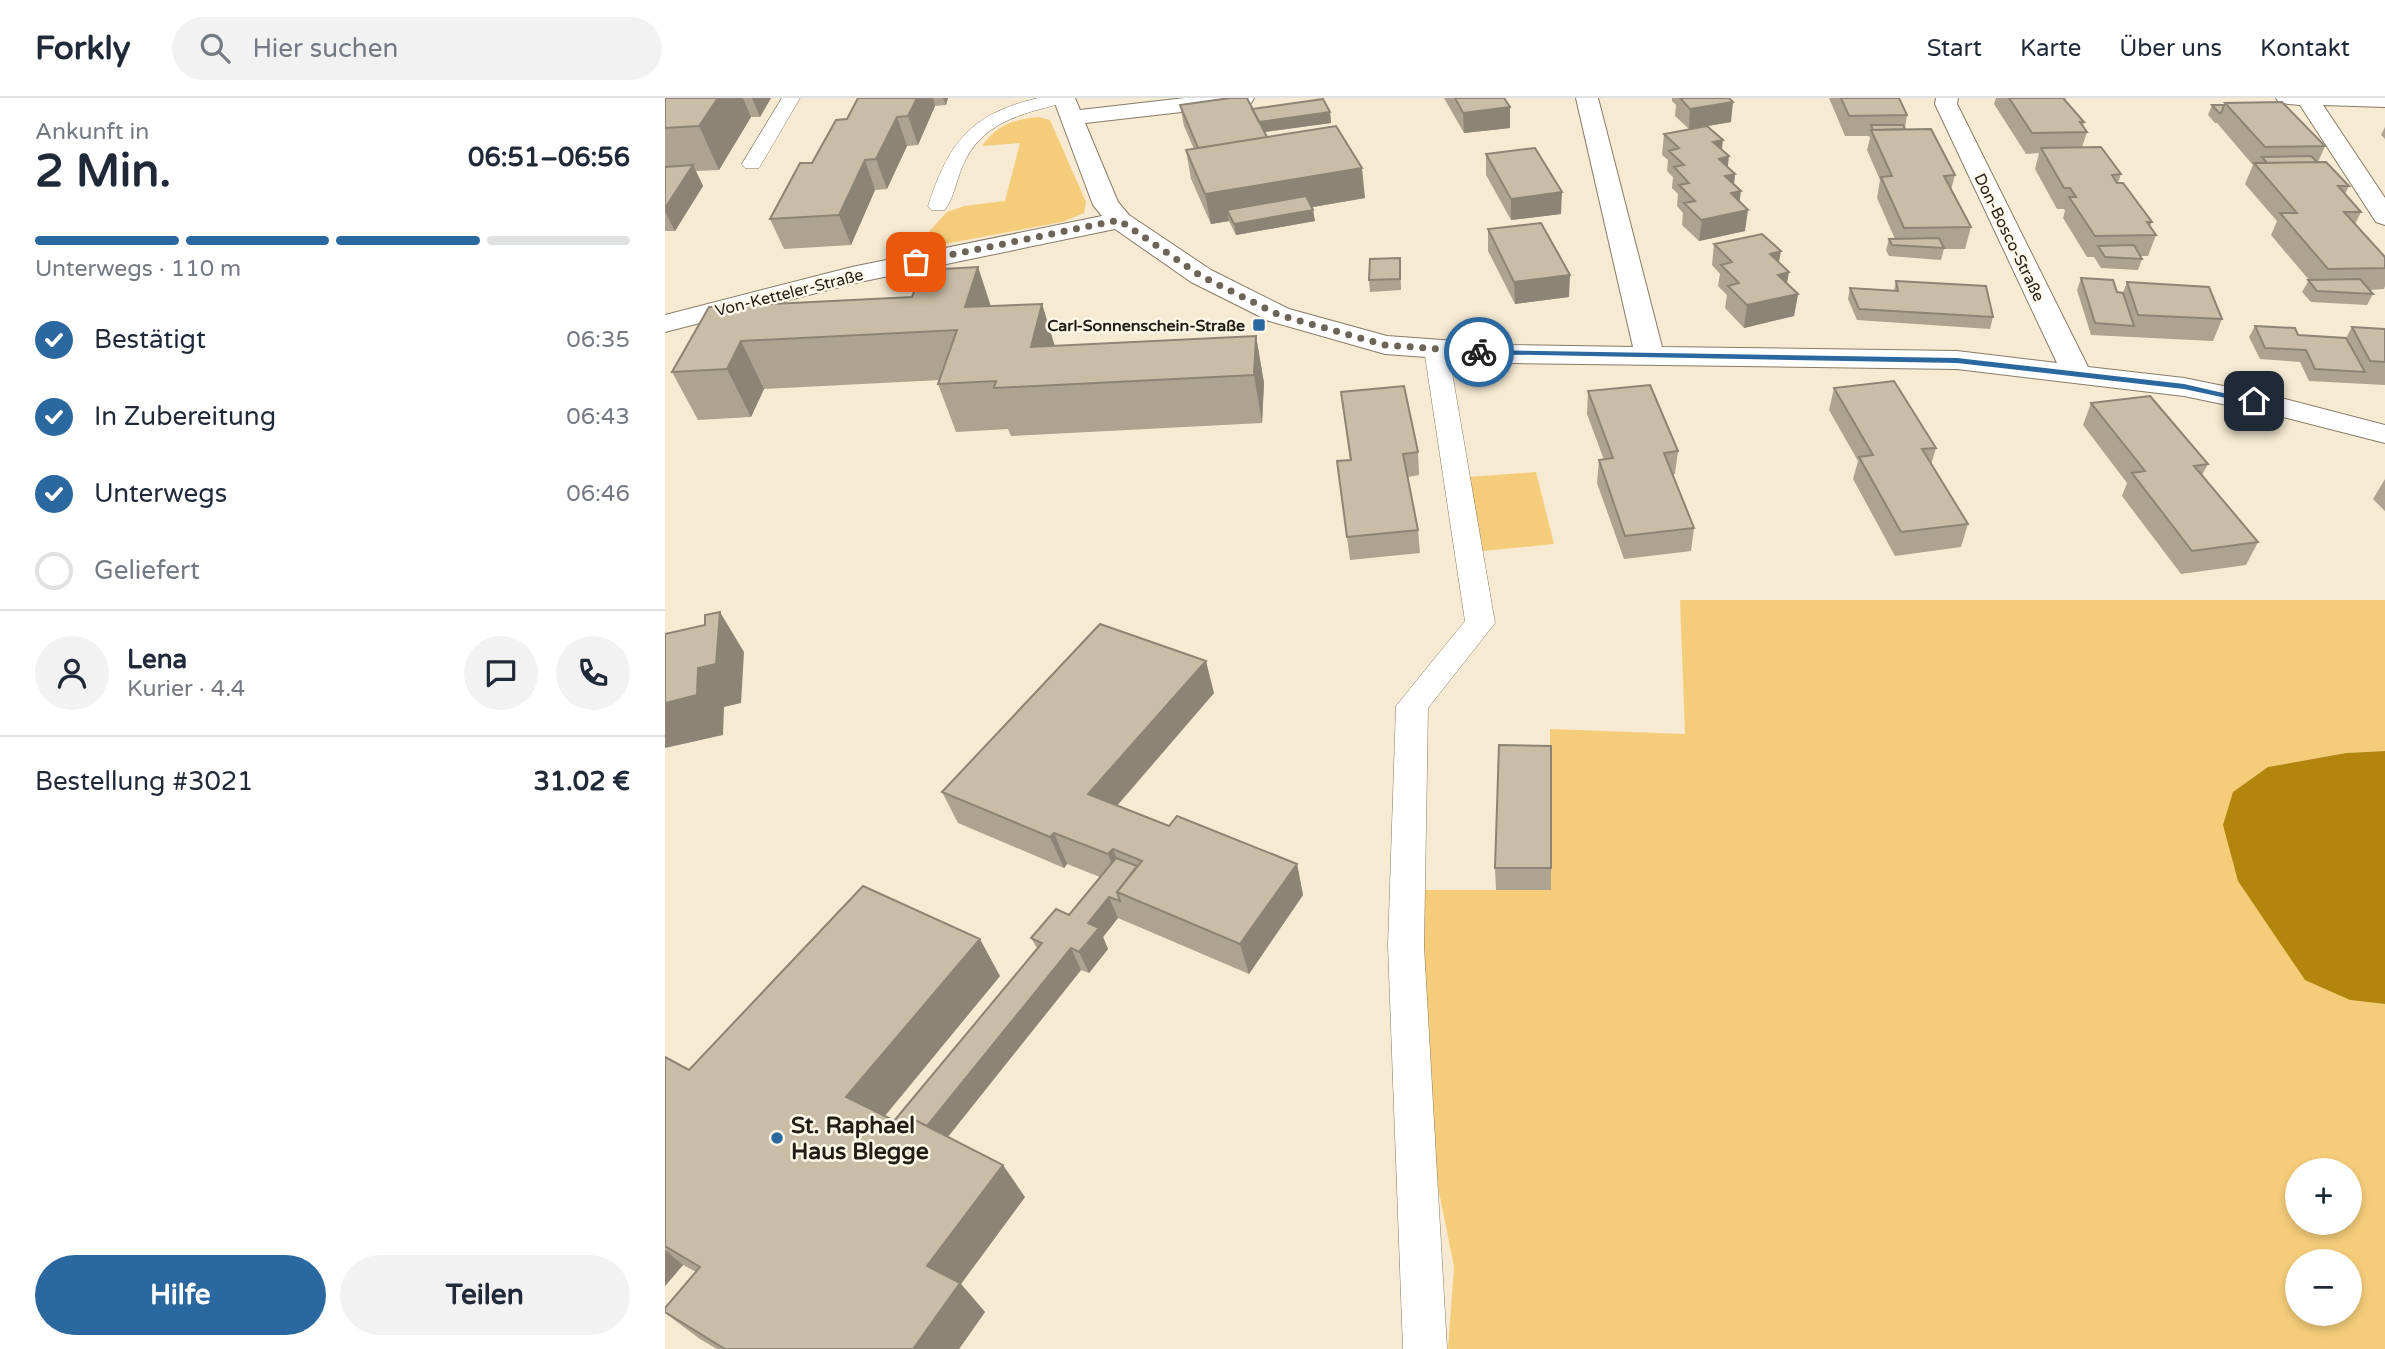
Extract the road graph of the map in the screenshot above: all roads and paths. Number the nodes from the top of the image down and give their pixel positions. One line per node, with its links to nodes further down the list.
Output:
1 (791, 98): 8 (lane)
2 (1243, 98): 7 (street)
3 (1587, 98): 14 (street)
4 (1947, 98): 15 (street, Don-Bosco-Straße)
5 (2297, 99): 6 (street); 10 (street)
6 (2385, 100)
7 (1065, 105): 9 (lane); 11 (street)
8 (752, 164)
9 (938, 206)
10 (2385, 217)
11 (1119, 220): 12 (street, Von-Ketteler-Straße); 13 (street)
12 (665, 324)
13 (1436, 349): 14 (street); 17 (lane)
14 (1649, 355): 15 (street)
15 (2077, 375): 16 (street)
16 (2385, 434)
17 (1425, 1349)

